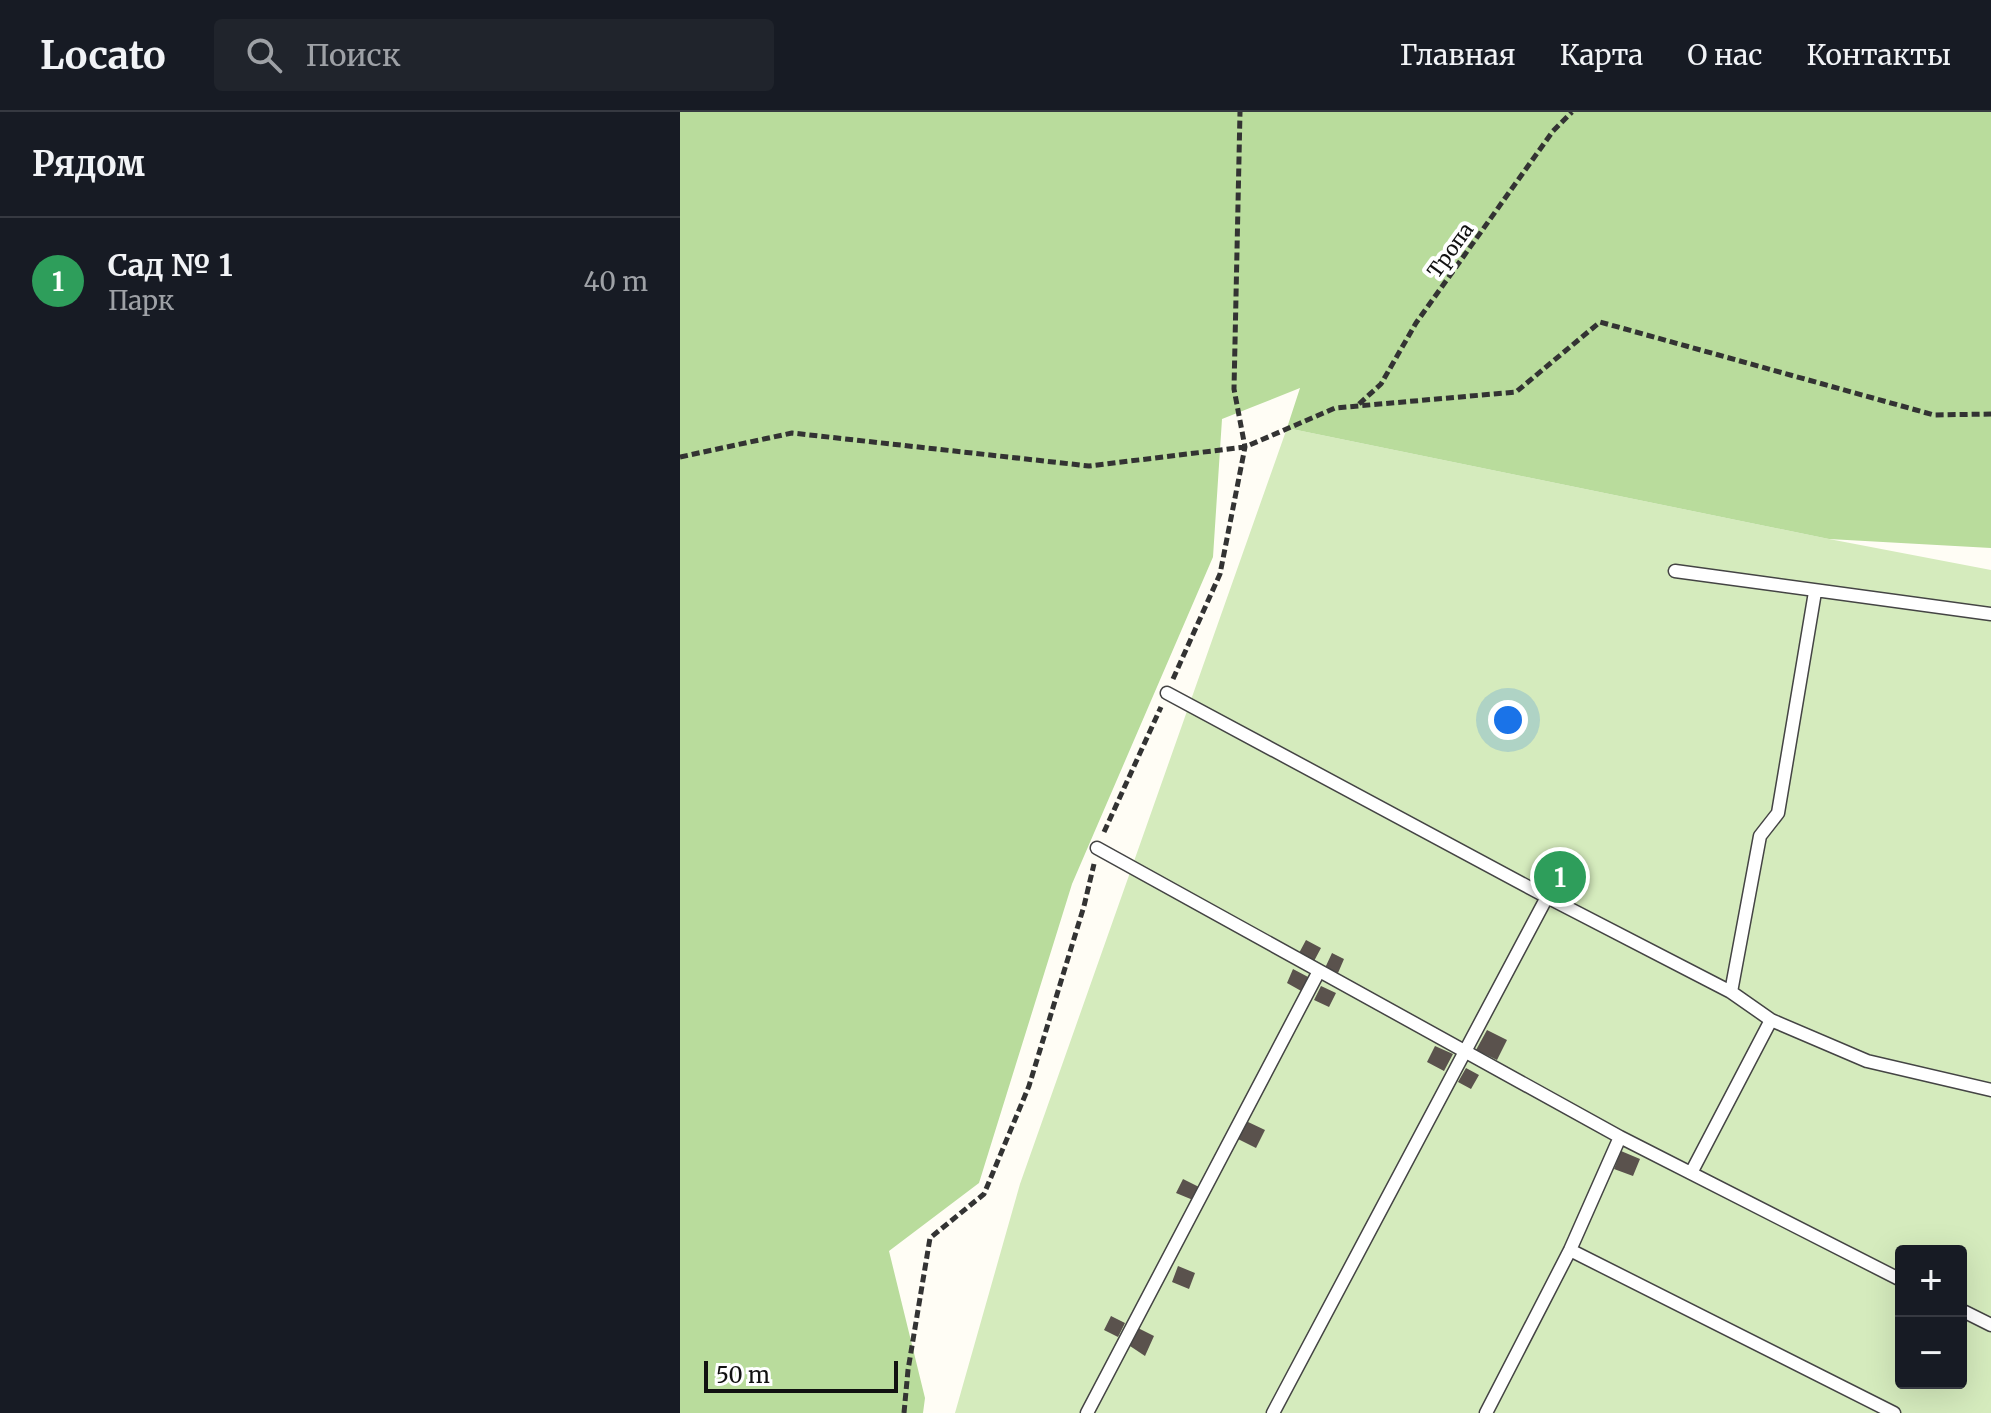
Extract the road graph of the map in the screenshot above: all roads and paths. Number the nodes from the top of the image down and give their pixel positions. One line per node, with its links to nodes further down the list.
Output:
1 (1240, 112): 5 (path)
2 (1572, 112): 3 (path, Тропа)
3 (1357, 406): 4 (path); 5 (path)
4 (1991, 414)
5 (1245, 447): 6 (path); 10 (path)
6 (680, 457)
7 (1675, 571): 8 (lane)
8 (1815, 592): 9 (lane); 14 (lane)
9 (1991, 614)
10 (1167, 693): 11 (path); 12 (lane)
11 (1097, 848): 13 (lane); 25 (path)
12 (1547, 897): 14 (lane); 16 (lane)
13 (1319, 971): 16 (lane); 26 (lane)
14 (1731, 992): 15 (lane)
15 (1771, 1020): 17 (lane); 19 (lane)
16 (1463, 1052): 18 (lane); 27 (lane)
17 (1991, 1090)
18 (1620, 1137): 19 (lane); 20 (lane)
19 (1691, 1173): 21 (lane)
20 (1570, 1250): 24 (lane); 28 (lane)
21 (1895, 1277)
22 (1967, 1313): 23 (lane)
23 (1991, 1325)
24 (1886, 1411)
25 (904, 1413)
26 (1087, 1413)
27 (1273, 1413)
28 (1486, 1413)

